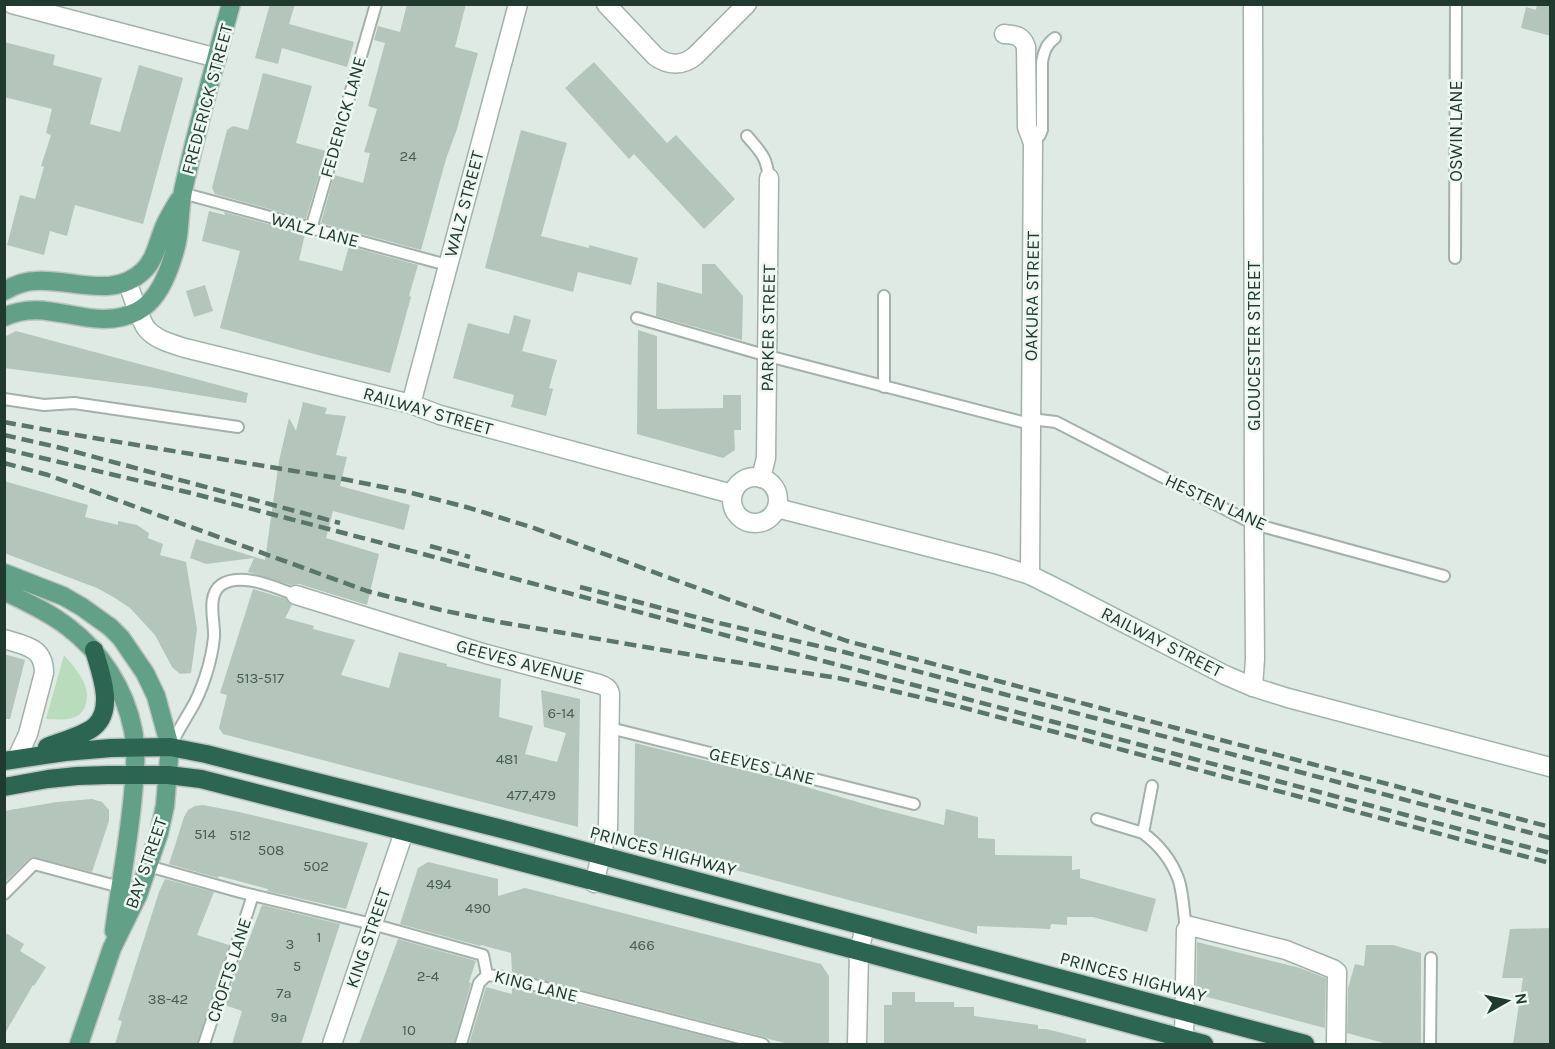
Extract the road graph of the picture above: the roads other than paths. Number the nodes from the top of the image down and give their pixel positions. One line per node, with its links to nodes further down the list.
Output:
1 (12, 4): 11 (street)
2 (231, 4): 11 (main road, FREDERICK STREET)
3 (376, 4): 16 (lane, FEDERICK LANE)
4 (518, 4): 18 (street, WALZ STREET)
5 (606, 4): 6 (street)
6 (747, 4)
7 (1253, 4): 34 (street, GLOUCESTER STREET)
8 (1456, 4): 17 (lane, OSWIN LANE)
9 (1004, 34): 13 (street, OAKURA STREET)
10 (1055, 38): 13 (lane)
11 (217, 58): 15 (main road, FREDERICK STREET)
12 (747, 136): 14 (lane)
13 (1033, 143): 29 (street, OAKURA STREET)
14 (769, 178): 25 (street, PARKER STREET)
15 (182, 193): 16 (lane, WALZ LANE); 19 (main road, FREDERICK STREET); 22 (main road, FREDERICK STREET)
16 (311, 229): 18 (lane, WALZ LANE)
17 (1455, 258)
18 (447, 266): 28 (street, WALZ STREET)
19 (127, 282): 20 (main road); 22 (street, RAILWAY STREET)
20 (4, 291)
21 (884, 296): 26 (lane)
22 (139, 310): 23 (main road); 28 (street, RAILWAY STREET)
23 (4, 317)
24 (637, 318): 25 (lane, HESTEN LANE)
25 (768, 356): 26 (lane, HESTEN LANE); 31 (street, PARKER STREET)
26 (884, 387): 29 (lane, HESTEN LANE)
27 (4, 399): 30 (lane)
28 (411, 404): 32 (street, RAILWAY STREET)
29 (1030, 421): 34 (lane, HESTEN LANE); 36 (street, OAKURA STREET)
30 (238, 427)
31 (761, 478): 32 (street); 33 (street)
32 (732, 494): 33 (street)
33 (777, 508): 36 (street, RAILWAY STREET)
34 (1254, 524): 37 (lane, HESTEN LANE); 42 (street, GLOUCESTER STREET)
35 (4, 573): 45 (main road, BAY STREET)
36 (1030, 575): 42 (street, RAILWAY STREET)
37 (1444, 576)
38 (4, 591): 41 (main road, BAY STREET)
39 (296, 595): 43 (street, GEEVES AVENUE); 45 (lane, GEEVES AVENUE)
40 (4, 639): 46 (street)
41 (94, 650): 44 (main road, BAY STREET); 46 (highway)
42 (1253, 687): 47 (street, RAILWAY STREET)
43 (610, 728): 52 (lane, GEEVES LANE); 56 (street, GEEVES AVENUE)
44 (135, 747): 45 (highway, PRINCES HIGHWAY); 46 (highway, PRINCES HIGHWAY); 48 (main road, BAY STREET)
45 (170, 747): 49 (main road, BAY STREET); 56 (highway, PRINCES HIGHWAY)
46 (11, 759)
47 (1551, 767)
48 (135, 775): 49 (highway); 51 (highway); 59 (main road, BAY STREET)
49 (168, 775): 54 (highway); 57 (main road, BAY STREET)
50 (1152, 786): 55 (lane)
51 (4, 787)
52 (914, 804)
53 (1097, 819): 55 (lane)
54 (404, 832): 58 (highway); 62 (street, KING STREET)
55 (1143, 833): 64 (lane)
56 (601, 856): 58 (street, GEEVES AVENUE); 63 (highway, PRINCES HIGHWAY)
57 (148, 866): 61 (lane, KING LANE); 65 (main road, BAY STREET)
58 (594, 883): 66 (highway)
59 (120, 887): 60 (lane); 65 (main road, BAY STREET)
60 (4, 894)
61 (253, 895): 62 (lane, KING LANE); 72 (lane, CROFTS LANE)
62 (372, 924): 68 (lane, KING LANE); 73 (street, KING STREET)
63 (865, 927): 66 (street); 69 (highway, PRINCES HIGHWAY)
64 (1186, 930): 69 (street); 79 (street)
65 (112, 948): 71 (main road, BAY STREET)
66 (858, 951): 70 (highway); 76 (street)
67 (1431, 958): 80 (lane)
68 (487, 975): 74 (lane); 75 (lane, KING LANE)
69 (1185, 1013): 70 (street); 78 (highway, PRINCES HIGHWAY)
70 (1184, 1039): 77 (highway)
71 (79, 1044)
72 (204, 1044)
73 (332, 1044)
74 (461, 1044)
75 (763, 1044)
76 (857, 1044)
77 (1204, 1044)
78 (1305, 1044)
79 (1336, 1044)
80 (1430, 1044)

